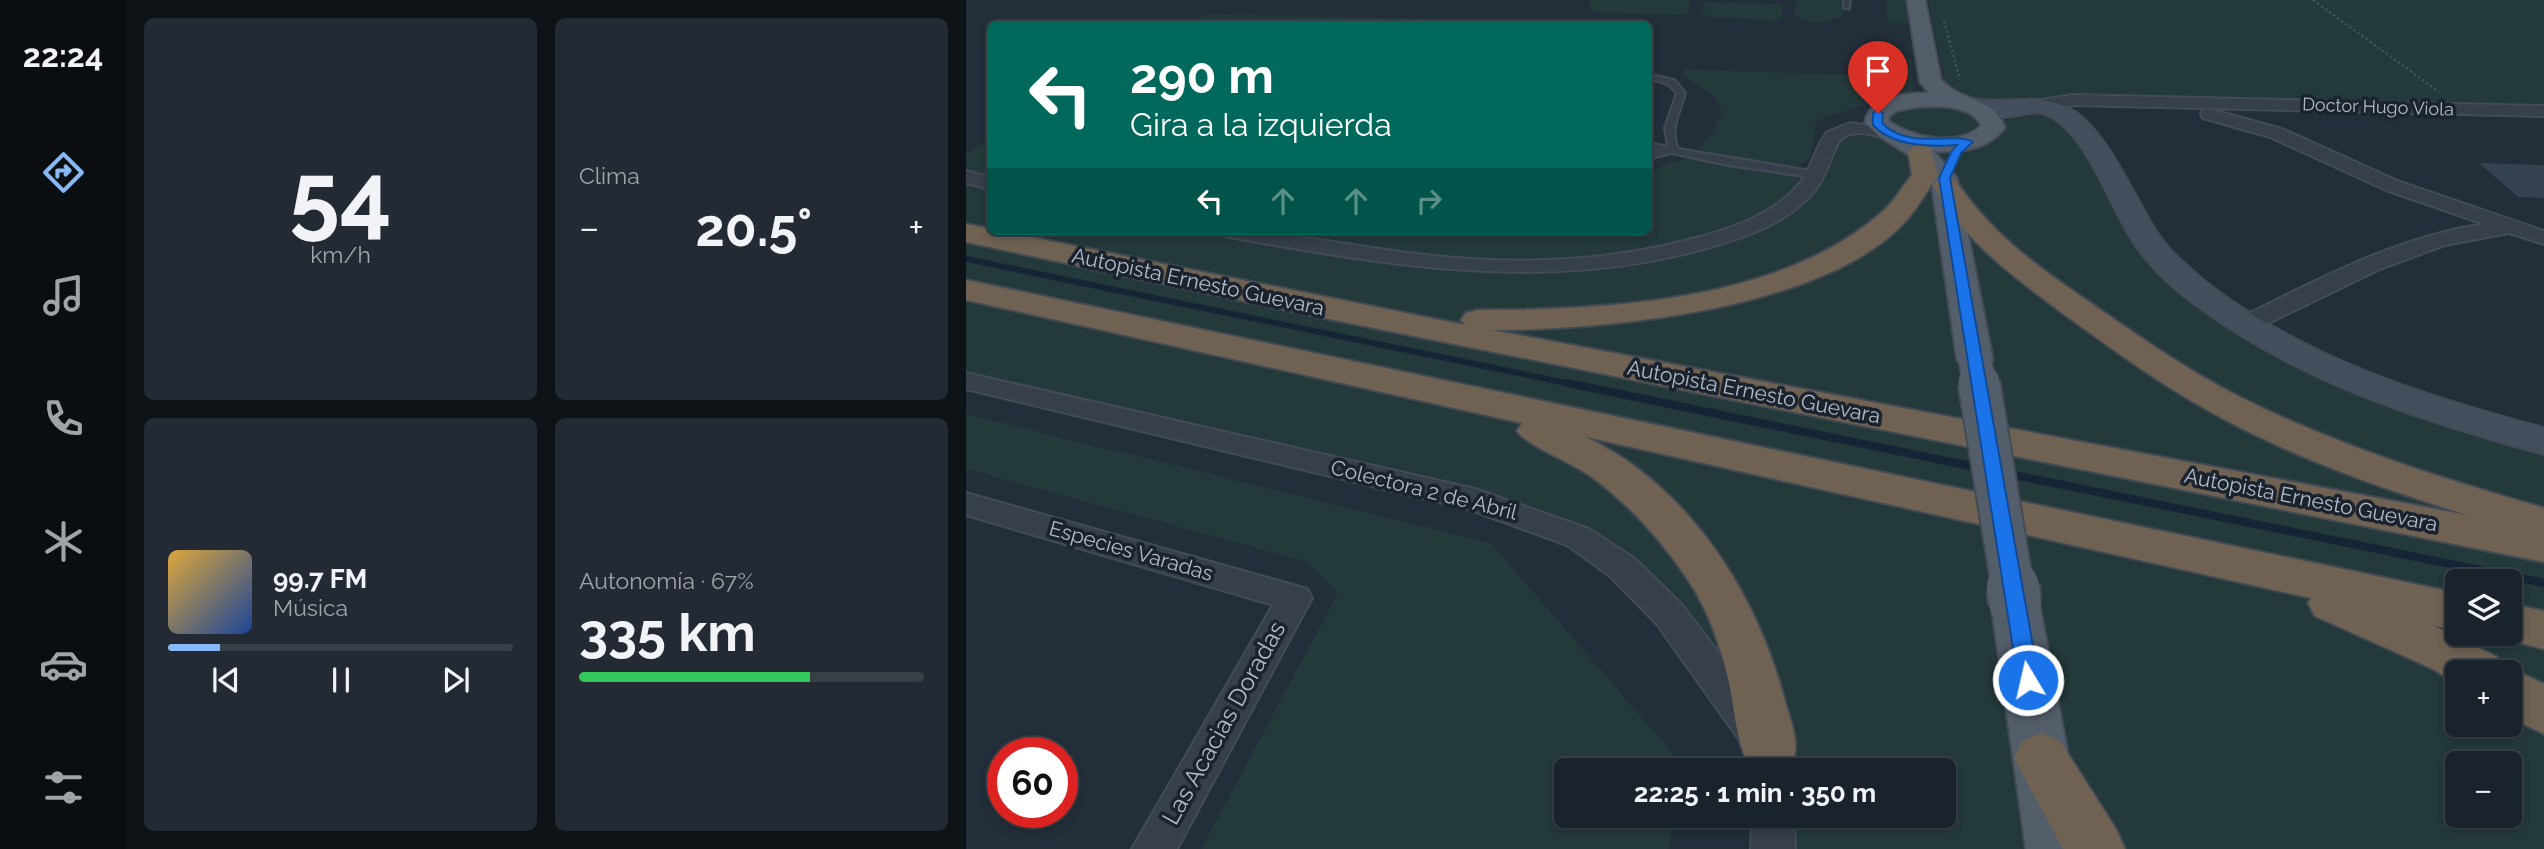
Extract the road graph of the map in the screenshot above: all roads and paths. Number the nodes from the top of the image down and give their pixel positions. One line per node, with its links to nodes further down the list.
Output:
1 (1916, 0): 6 (main road)
2 (2313, 0): 7 (path)
3 (1942, 13): 8 (path)
4 (1898, 56): 9 (path)
5 (1652, 77): 20 (lane)
6 (1931, 82): 8 (main road); 9 (main road)
7 (2442, 94)
8 (1964, 98): 9 (main road); 11 (main road, Doctor Hugo Viola); 15 (main road)
9 (1899, 101): 17 (main road); 21 (street)
10 (2221, 102): 11 (street, Doctor Hugo Viola); 12 (street, Doctor Hugo Viola); 13 (street, Doctor Hugo Viola); 14 (street); 16 (street)
11 (2043, 106): 12 (street, Doctor Hugo Viola); 15 (main road, Doctor Hugo Viola); 34 (main road)
12 (2170, 107): 14 (street)
13 (2544, 111)
14 (2252, 125): 16 (street)
15 (1993, 127): 18 (main road)
16 (2276, 133): 28 (street)
17 (1905, 142): 18 (main road); 21 (street); 26 (main road); 33 (highway)
18 (1968, 142): 26 (main road)
19 (1652, 147): 20 (lane)
20 (1674, 150): 22 (lane); 23 (lane)
21 (1825, 151): 23 (street)
22 (1652, 155)
23 (1817, 175): 30 (street)
24 (966, 177): 25 (street)
25 (987, 182)
26 (1945, 182): 39 (highway); 51 (main road, bridge)
27 (2544, 222): 28 (street)
28 (2510, 227): 31 (street); 34 (street)
29 (966, 233): 33 (highway, Autopista Ernesto Guevara)
30 (1253, 235)
31 (2544, 237)
32 (966, 290): 36 (highway)
33 (1329, 309): 40 (highway, Autopista Ernesto Guevara)
34 (2245, 325): 37 (main road)
35 (966, 381): 49 (street, Colectora 2 de Abril)
36 (1439, 395): 41 (highway); 50 (highway)
37 (2544, 441)
38 (966, 504): 42 (street, Especies Varadas)
39 (2544, 523)
40 (2544, 546)
41 (2212, 559): 43 (highway); 46 (highway)
42 (1295, 598): 53 (street, Las Acacias Doradas)
43 (2445, 609)
44 (2522, 625): 45 (highway)
45 (2544, 630)
46 (2459, 660)
47 (2522, 697): 48 (highway)
48 (2544, 711)
49 (1769, 758)
50 (1770, 758)
51 (2041, 758): 55 (main road); 56 (highway)
52 (1773, 828): 54 (street)
53 (1154, 849)
54 (1773, 849)
55 (2056, 849)
56 (2095, 849)

